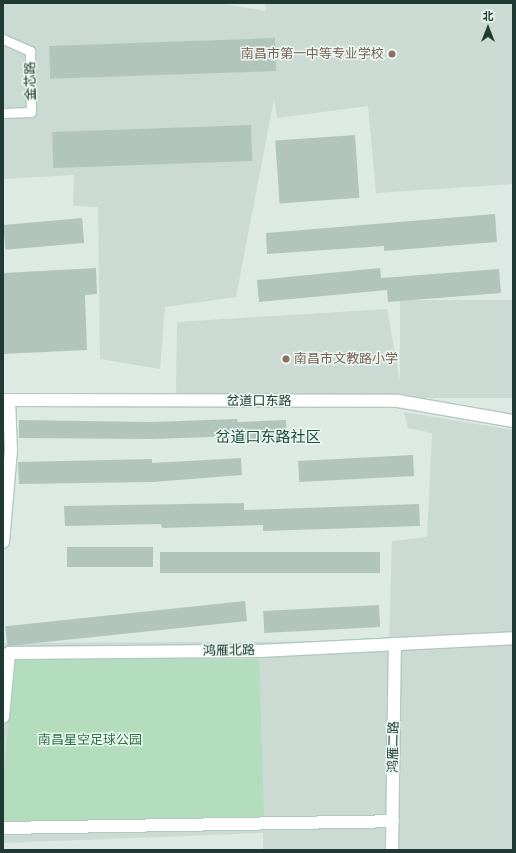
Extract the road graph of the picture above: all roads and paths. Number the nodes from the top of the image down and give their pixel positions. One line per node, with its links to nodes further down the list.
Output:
1 (3, 39): 2 (lane, 金芯路)
2 (3, 113)
3 (6, 400): 4 (street, 岔道口东路); 5 (street)
4 (513, 421)
5 (7, 451): 6 (street)
6 (5, 502): 7 (street)
7 (3, 542)
8 (513, 638): 9 (street, 鸿雁北路)
9 (396, 644): 10 (street, 鸿雁北路); 11 (street, 鸿雁二路)
10 (3, 717)
11 (393, 821): 12 (street); 13 (street, 鸿雁二路)
12 (3, 828)
13 (392, 850)

